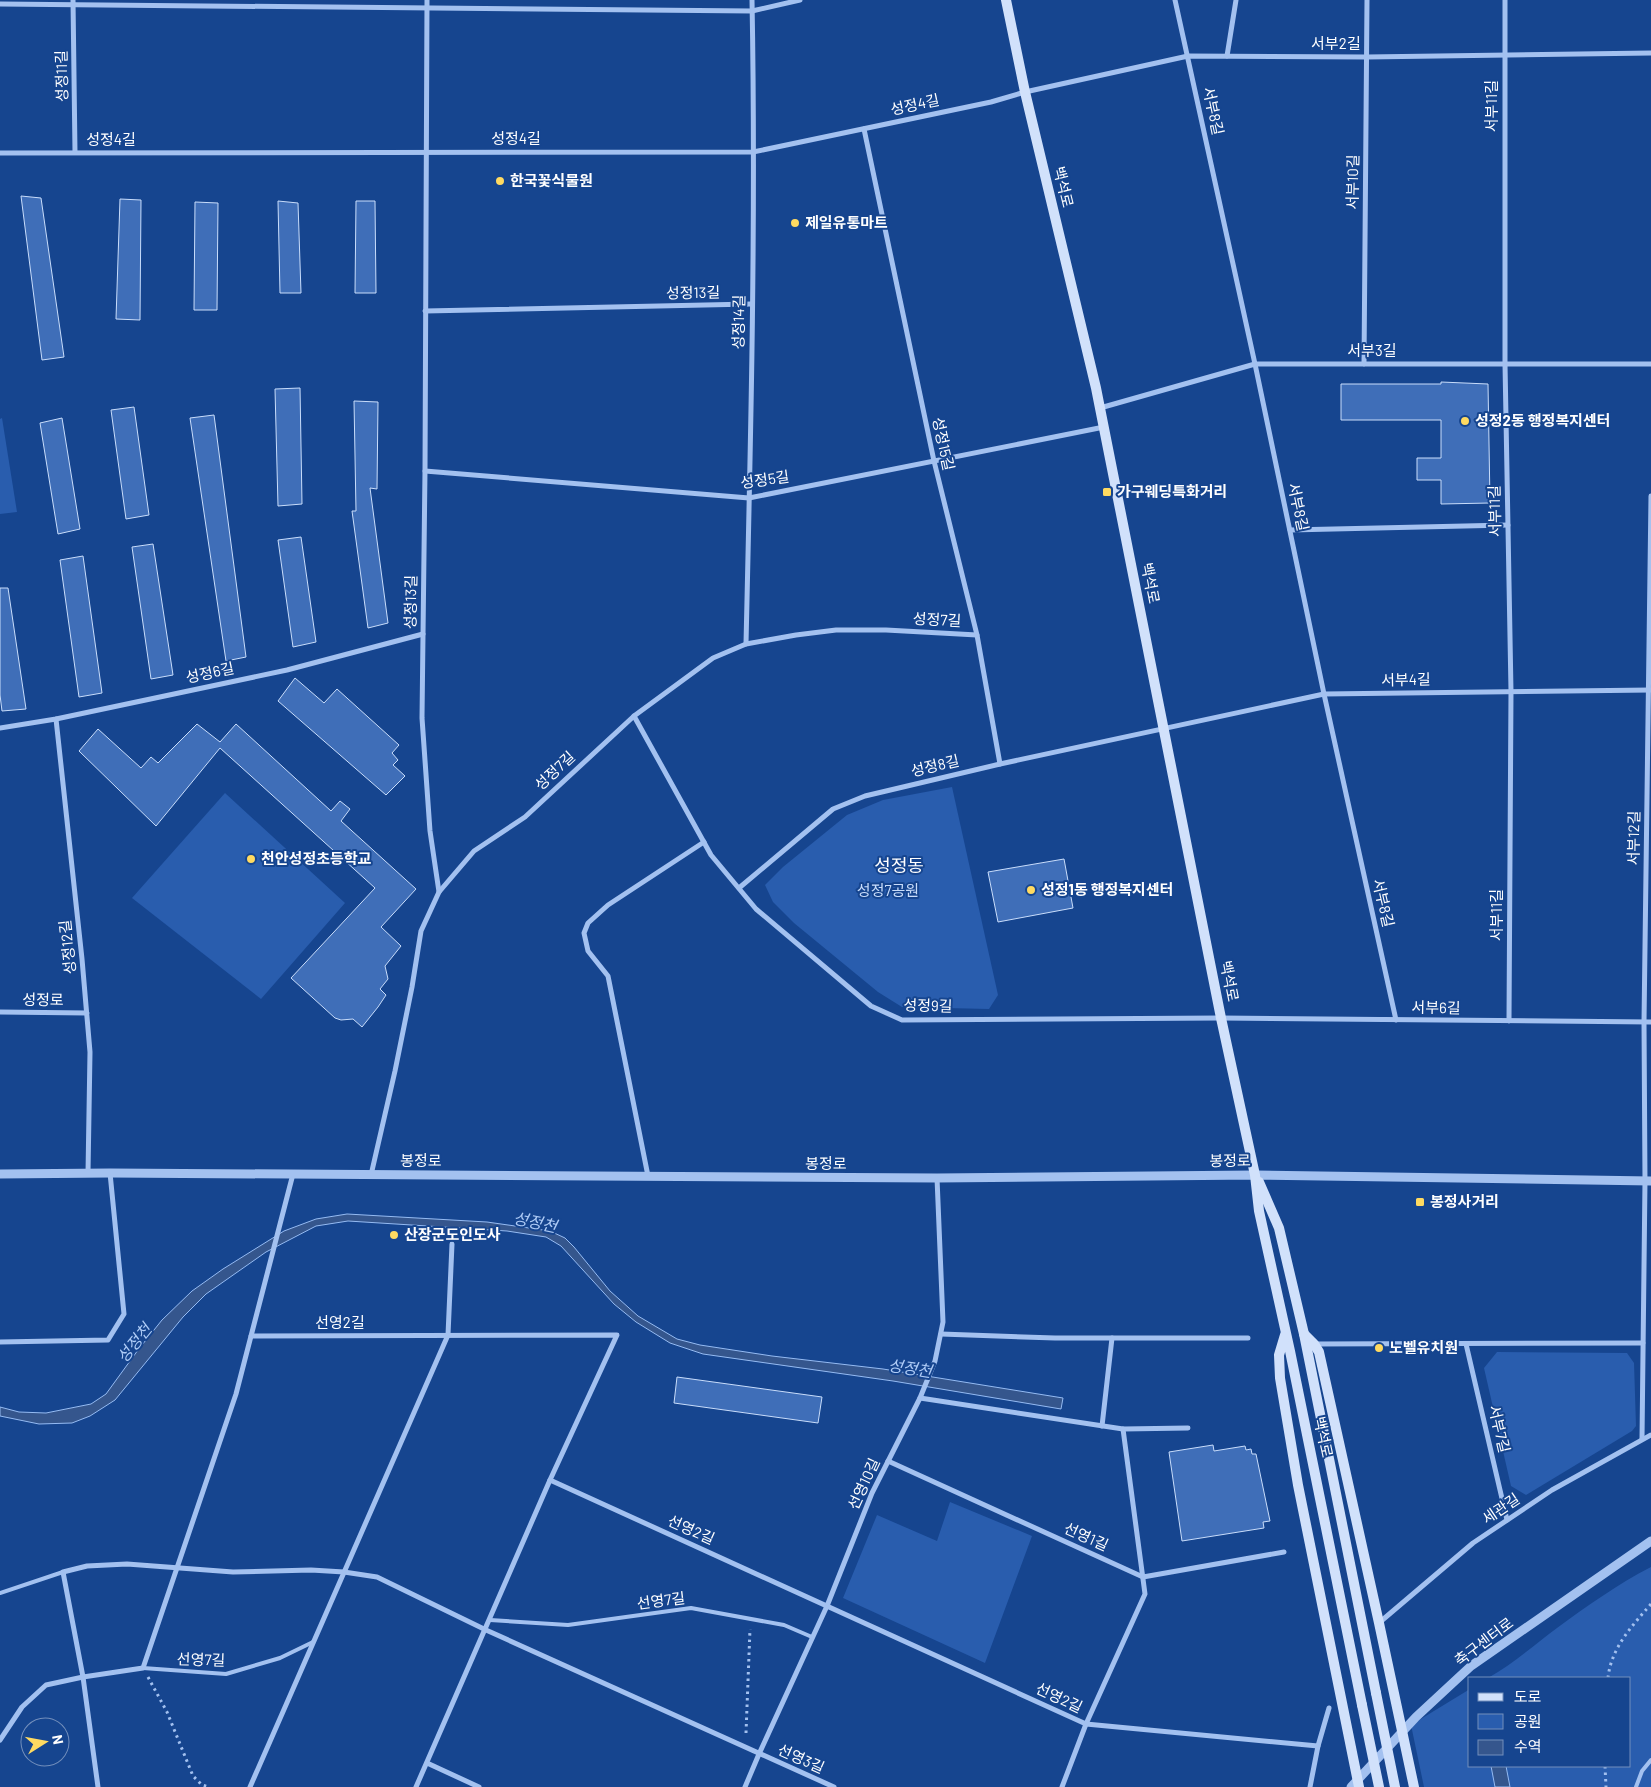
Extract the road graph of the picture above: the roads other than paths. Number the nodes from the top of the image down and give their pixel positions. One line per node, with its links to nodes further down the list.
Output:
1 (427, 0): 11 (street, 성정13길)
2 (752, 0): 12 (street, 성정14길)
3 (800, 0): 12 (street)
4 (1006, 0): 18 (main road, 백석로)
5 (1175, 0): 15 (street, 서부8길)
6 (1236, 0): 16 (street)
7 (1367, 0): 17 (street, 서부10길)
8 (1505, 0): 14 (street, 서부11길)
9 (73, 3): 10 (street); 11 (street); 20 (street, 성정11길)
10 (0, 4)
11 (427, 7): 12 (street); 21 (street, 성정13길)
12 (752, 11): 22 (street, 성정14길)
13 (1651, 53): 14 (street, 서부2길)
14 (1505, 55): 17 (street, 서부2길); 28 (street, 서부11길)
15 (1188, 56): 16 (street, 서부2길); 18 (street, 서부2길); 26 (street, 서부8길)
16 (1227, 56): 17 (street, 서부2길)
17 (1367, 57): 27 (street, 서부10길)
18 (1025, 92): 19 (street, 성정4길); 30 (main road, 백석로)
19 (864, 129): 22 (street, 성정4길); 32 (street, 성정15길)
20 (75, 152): 21 (street, 성정4길); 23 (street, 성정4길)
21 (426, 152): 22 (street, 성정4길); 25 (street, 성정13길)
22 (753, 152): 24 (street, 성정14길)
23 (0, 153)
24 (752, 304): 25 (street, 성정13길); 35 (street, 성정14길)
25 (426, 310): 33 (street, 성정13길)
26 (1255, 364): 27 (street, 서부3길); 30 (street, 서부3길); 37 (street, 서부8길)
27 (1364, 364): 28 (street, 서부3길)
28 (1505, 364): 29 (street, 서부3길); 36 (street, 서부11길)
29 (1651, 364)
30 (1100, 409): 31 (main road, 백석로)
31 (1104, 427): 32 (street, 성정5길); 47 (main road, 백석로)
32 (934, 461): 35 (street, 성정5길); 39 (street, 성정15길)
33 (425, 471): 35 (street, 성정5길); 38 (street, 성정13길)
34 (1651, 496): 41 (street, 서부12길)
35 (750, 498): 40 (street, 성정14길)
36 (1508, 525): 37 (street); 42 (street, 서부11길)
37 (1290, 530): 43 (street, 서부8길)
38 (423, 634): 45 (street, 성정6길); 51 (street, 성정13길)
39 (976, 635): 40 (street, 성정7길); 48 (street, 성정15길)
40 (746, 644): 44 (street, 성정7길)
41 (1650, 690): 42 (street, 서부4길); 57 (street, 서부12길)
42 (1510, 691): 43 (street, 서부4길); 56 (street, 서부11길)
43 (1324, 694): 47 (street, 서부4길); 55 (street, 서부8길)
44 (634, 716): 49 (street, 성정9길); 51 (street, 성정7길)
45 (56, 719): 46 (street, 성정6길); 53 (street, 성정12길)
46 (0, 728)
47 (1165, 729): 48 (street, 성정8길); 54 (main road, 백석로)
48 (1000, 764): 50 (street, 성정8길)
49 (704, 842): 50 (street, 성정9길); 65 (street)
50 (739, 888): 54 (street, 성정9길)
51 (439, 892): 63 (street, 성정7길)
52 (0, 1012): 53 (street, 성정로)
53 (87, 1013): 59 (street, 성정12길)
54 (1221, 1018): 55 (street, 서부6길); 64 (main road, 백석로)
55 (1396, 1020): 56 (street, 서부6길)
56 (1508, 1021): 57 (street, 서부6길)
57 (1644, 1022): 58 (street, 서부6길); 67 (street, 서부12길)
58 (1651, 1022)
59 (88, 1173): 60 (street, 봉정로); 61 (street, 봉정로)
60 (110, 1173): 62 (street, 봉정로); 76 (street)
61 (0, 1174)
62 (293, 1174): 63 (street, 봉정로); 73 (street)
63 (370, 1175): 65 (street, 봉정로)
64 (1255, 1175): 66 (street, 봉정로); 67 (street, 봉정로); 70 (main road, 백석로); 71 (main road, 백석로)
65 (648, 1176): 66 (street, 봉정로)
66 (937, 1178): 69 (street, 선영10길)
67 (1648, 1181): 79 (street, 서부12길)
68 (452, 1244): 72 (street)
69 (941, 1334): 74 (street); 80 (street, 선영10길)
70 (1286, 1334): 112 (main road); 121 (main road, 백석로, bridge)
71 (1304, 1334): 77 (main road); 122 (main road, 백석로, bridge)
72 (448, 1335): 73 (street, 선영2길); 87 (street, 선영2길); 93 (street)
73 (252, 1336): 91 (street)
74 (1112, 1338): 75 (street); 81 (street)
75 (1248, 1338)
76 (0, 1342)
77 (1314, 1344): 78 (street); 98 (main road)
78 (1466, 1344): 79 (street); 88 (street, 서부7길)
79 (1643, 1344): 85 (street, 서부12길)
80 (920, 1398): 81 (street); 86 (street, 선영10길)
81 (1102, 1426): 83 (street)
82 (1188, 1428): 83 (street)
83 (1123, 1429): 94 (street)
84 (1651, 1435): 85 (street, 세관길)
85 (1642, 1439): 88 (street, 세관길)
86 (888, 1461): 94 (street, 선영1길); 96 (street, 선영10길)
87 (550, 1480): 96 (street, 선영2길); 97 (street)
88 (1507, 1520): 98 (street, 세관길)
89 (1651, 1541): 106 (street, 축구센터로)
90 (1284, 1552): 94 (street)
91 (177, 1568): 92 (street, 선영3길); 93 (street, 선영3길); 102 (street)
92 (63, 1572): 95 (lane); 103 (street)
93 (344, 1572): 99 (street, 선영3길); 101 (street)
94 (1143, 1577): 105 (street)
95 (0, 1593)
96 (827, 1606): 100 (street, 선영10길); 105 (street, 선영2길)
97 (490, 1620): 99 (street); 100 (lane, 선영7길)
98 (1379, 1623): 106 (main road)
99 (486, 1630): 109 (street, 선영3길); 111 (street)
100 (812, 1637): 109 (street, 선영10길)
101 (313, 1642): 102 (lane, 선영7길); 114 (street)
102 (144, 1668): 103 (street)
103 (83, 1677): 107 (street); 113 (street)
104 (1329, 1708): 108 (street)
105 (1086, 1724): 108 (street, 선영2길); 119 (street)
106 (1403, 1732): 112 (street, 축구센터로); 123 (main road)
107 (0, 1740)
108 (1318, 1746): 120 (street)
109 (759, 1754): 117 (street, 선영10길); 118 (street, 선영3길)
110 (1651, 1760): 124 (lane)
111 (427, 1763): 115 (street); 116 (street)
112 (1356, 1784)
113 (98, 1787)
114 (250, 1787)
115 (416, 1787)
116 (479, 1787)
117 (745, 1787)
118 (834, 1787)
119 (1062, 1787)
120 (1310, 1787)
121 (1379, 1787)
122 (1395, 1787)
123 (1414, 1787)
124 (1636, 1787)

